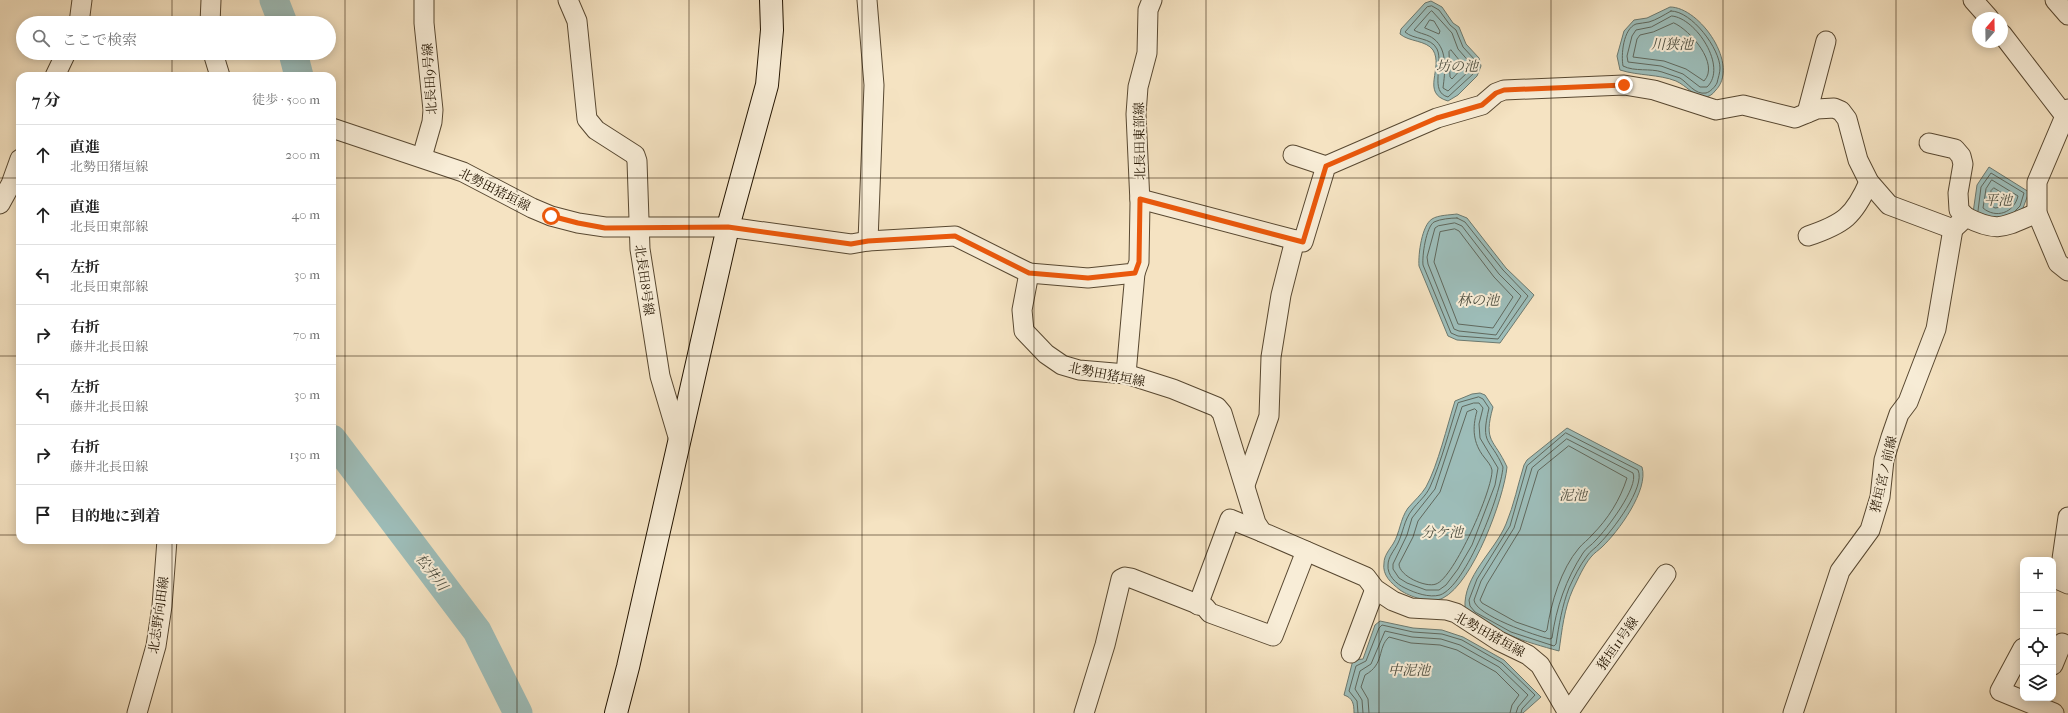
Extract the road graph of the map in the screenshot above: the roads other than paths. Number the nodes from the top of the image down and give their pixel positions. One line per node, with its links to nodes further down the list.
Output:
1 (82, 0): 12 (street)
2 (211, 0): 13 (street)
3 (424, 0): 25 (street, 北長田9号線)
4 (568, 0): 34 (street, 北長田8号線)
5 (771, 0): 33 (street)
6 (867, 0): 37 (street)
7 (1152, 0): 29 (street, 北長田東部線)
8 (1973, 0): 10 (street)
9 (2055, 0): 11 (street)
10 (1984, 12)
11 (2068, 15)
12 (80, 16)
13 (210, 16)
14 (1826, 41): 20 (street)
15 (2008, 41): 21 (street)
16 (63, 60): 18 (street)
17 (215, 60): 19 (street)
18 (57, 72)
19 (219, 72)
20 (1807, 113): 26 (street); 28 (street)
21 (2067, 113): 31 (street)
22 (336, 129): 25 (street, 北勢田猪垣線)
23 (1929, 143): 32 (street)
24 (1293, 154): 26 (street)
25 (422, 157): 34 (street, 北勢田猪垣線)
26 (1326, 166): 36 (street)
27 (16, 170): 30 (street)
28 (1869, 182): 32 (street); 35 (street)
29 (1140, 199): 36 (street); 40 (street, 北長田東部線)
30 (0, 204)
31 (2038, 213): 32 (street); 38 (street)
32 (1960, 223): 61 (street, 猪垣宮ノ前線)
33 (728, 227): 34 (street, 北勢田猪垣線); 37 (street, 北勢田猪垣線); 42 (street)
34 (638, 228): 42 (street, 北長田8号線)
35 (1808, 236)
36 (1295, 240): 43 (street)
37 (868, 241): 39 (street, 北勢田猪垣線)
38 (2068, 271)
39 (1029, 273): 40 (street); 41 (street, 北勢田猪垣線)
40 (1135, 273): 41 (street, 北長田東部線)
41 (1126, 374): 43 (street, 北勢田猪垣線)
42 (679, 440): 58 (street)
43 (1245, 484): 45 (street, 北勢田猪垣線)
44 (2068, 517): 49 (street)
45 (1262, 532): 47 (street, 北勢田猪垣線); 51 (street)
46 (167, 544): 57 (street, 北志野向田線)
47 (1306, 551): 50 (street, 北勢田猪垣線); 51 (street)
48 (1666, 574): 60 (street, 猪垣11号線)
49 (2060, 585)
50 (1375, 588): 53 (street); 60 (street, 北勢田猪垣線)
51 (1198, 605): 59 (street)
52 (2062, 643): 55 (street)
53 (1351, 653)
54 (2020, 654): 56 (street)
55 (2056, 658)
56 (2038, 702): 62 (street)
57 (137, 713)
58 (616, 713)
59 (1084, 713)
60 (1568, 713)
61 (1793, 713)
62 (2054, 713)

